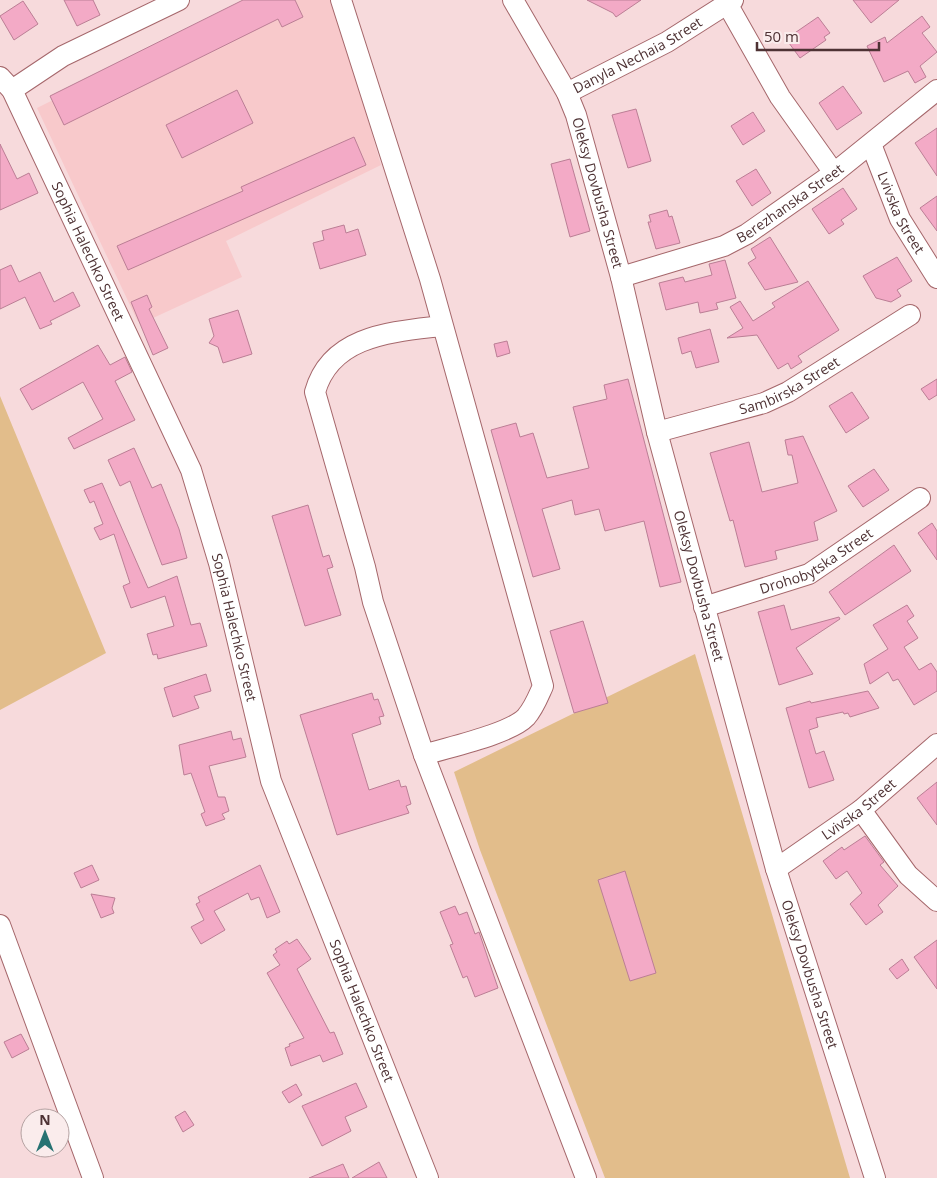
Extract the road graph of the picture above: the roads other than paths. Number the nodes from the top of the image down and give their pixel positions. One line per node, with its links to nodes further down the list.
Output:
1 (179, 0): 5 (street)
2 (341, 0): 13 (street)
3 (513, 0): 7 (street, Oleksy Dovbusha Street)
4 (729, 1): 7 (street, Danyla Nechaia Street); 9 (street)
5 (6, 84): 24 (street, Sophia Halechko Street)
6 (937, 90): 8 (street, Berezhanska Street)
7 (567, 93): 10 (street, Oleksy Dovbusha Street)
8 (870, 144): 9 (street, Berezhanska Street); 11 (street, Lvivska Street)
9 (834, 173): 10 (street, Berezhanska Street)
10 (620, 277): 14 (street, Oleksy Dovbusha Street)
11 (937, 278)
12 (910, 315): 14 (street, Sambirska Street)
13 (442, 326): 18 (street); 18 (street)
14 (657, 432): 16 (street, Oleksy Dovbusha Street)
15 (920, 498): 16 (street, Drohobytska Street)
16 (704, 606): 20 (street, Oleksy Dovbusha Street)
17 (937, 744): 19 (street, Lvivska Street)
18 (424, 754): 25 (street)
19 (861, 810): 20 (street, Lvivska Street); 21 (street)
20 (776, 869): 26 (street, Oleksy Dovbusha Street)
21 (937, 902)
22 (0, 925): 23 (street)
23 (93, 1178)
24 (428, 1178)
25 (586, 1178)
26 (875, 1178)

